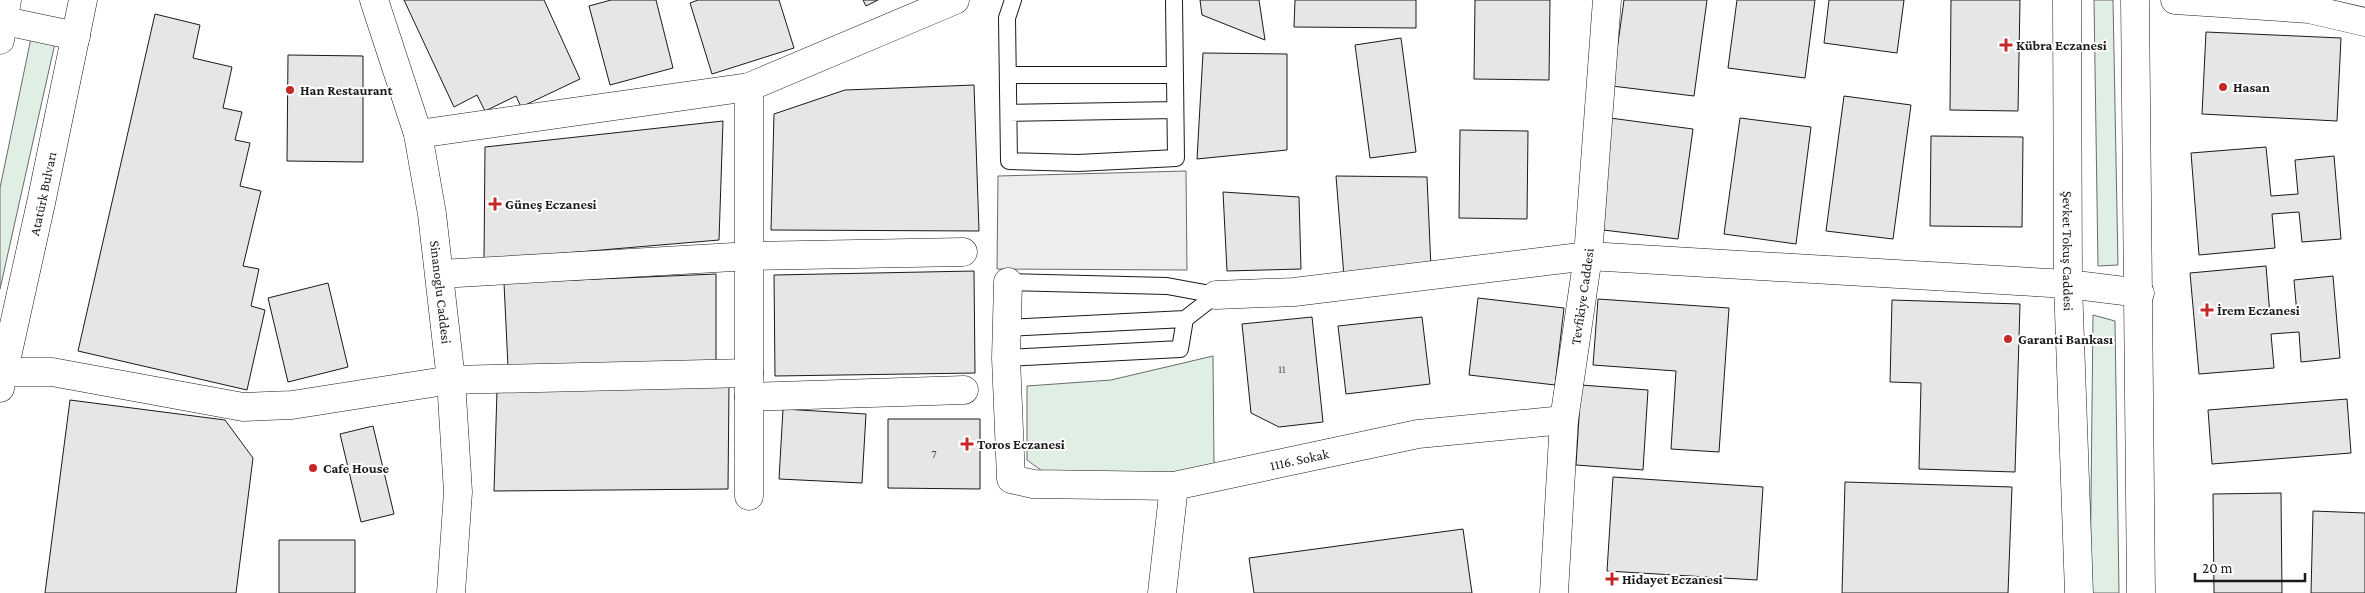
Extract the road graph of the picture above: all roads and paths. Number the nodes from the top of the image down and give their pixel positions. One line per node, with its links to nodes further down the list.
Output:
1 (83, 0): 12 (street, Atatürk Bulvarı)
2 (374, 0): 18 (street, Sinanoglu Caddesi)
3 (954, 0): 15 (street)
4 (1013, 0): 13 (lane)
5 (1174, 0): 14 (lane)
6 (1607, 0): 21 (street, Tevfikiye Caddesi)
7 (2067, 0): 24 (street, Şevket Tokuş Caddesi)
8 (2135, 0): 25 (street)
9 (2175, 0): 11 (street)
10 (3, 20): 12 (street)
11 (2365, 22)
12 (76, 36): 30 (street, Atatürk Bulvarı)
13 (1008, 75): 14 (lane); 17 (lane)
14 (1174, 75): 16 (lane)
15 (750, 87): 18 (street); 20 (street)
16 (1175, 110): 17 (lane); 17 (lane)
17 (1009, 113)
18 (418, 134): 22 (street, Sinanoglu Caddesi)
19 (963, 252): 20 (street)
20 (751, 256): 22 (street); 32 (street)
21 (1588, 256): 24 (street); 26 (street); 34 (street, Tevfikiye Caddesi)
22 (440, 274): 31 (street, Sinanoglu Caddesi)
23 (1008, 282): 26 (lane); 28 (street)
24 (2068, 284): 25 (street); 40 (street, Şevket Tokuş Caddesi)
25 (2140, 294): 41 (street)
26 (1216, 295): 27 (lane)
27 (1185, 318): 28 (lane); 29 (lane)
28 (1007, 328): 29 (street)
29 (1006, 358): 35 (street, 1116. Sokak)
30 (1, 380): 31 (street)
31 (451, 380): 32 (street); 37 (street, Sinanoglu Caddesi)
32 (749, 385): 33 (street); 36 (street)
33 (964, 390)
34 (1564, 420): 35 (street, 1116. Sokak); 39 (street, Tevfikiye Caddesi)
35 (1174, 486): 38 (street)
36 (749, 496)
37 (451, 593)
38 (1162, 593)
39 (1554, 593)
40 (2079, 593)
41 (2141, 593)

